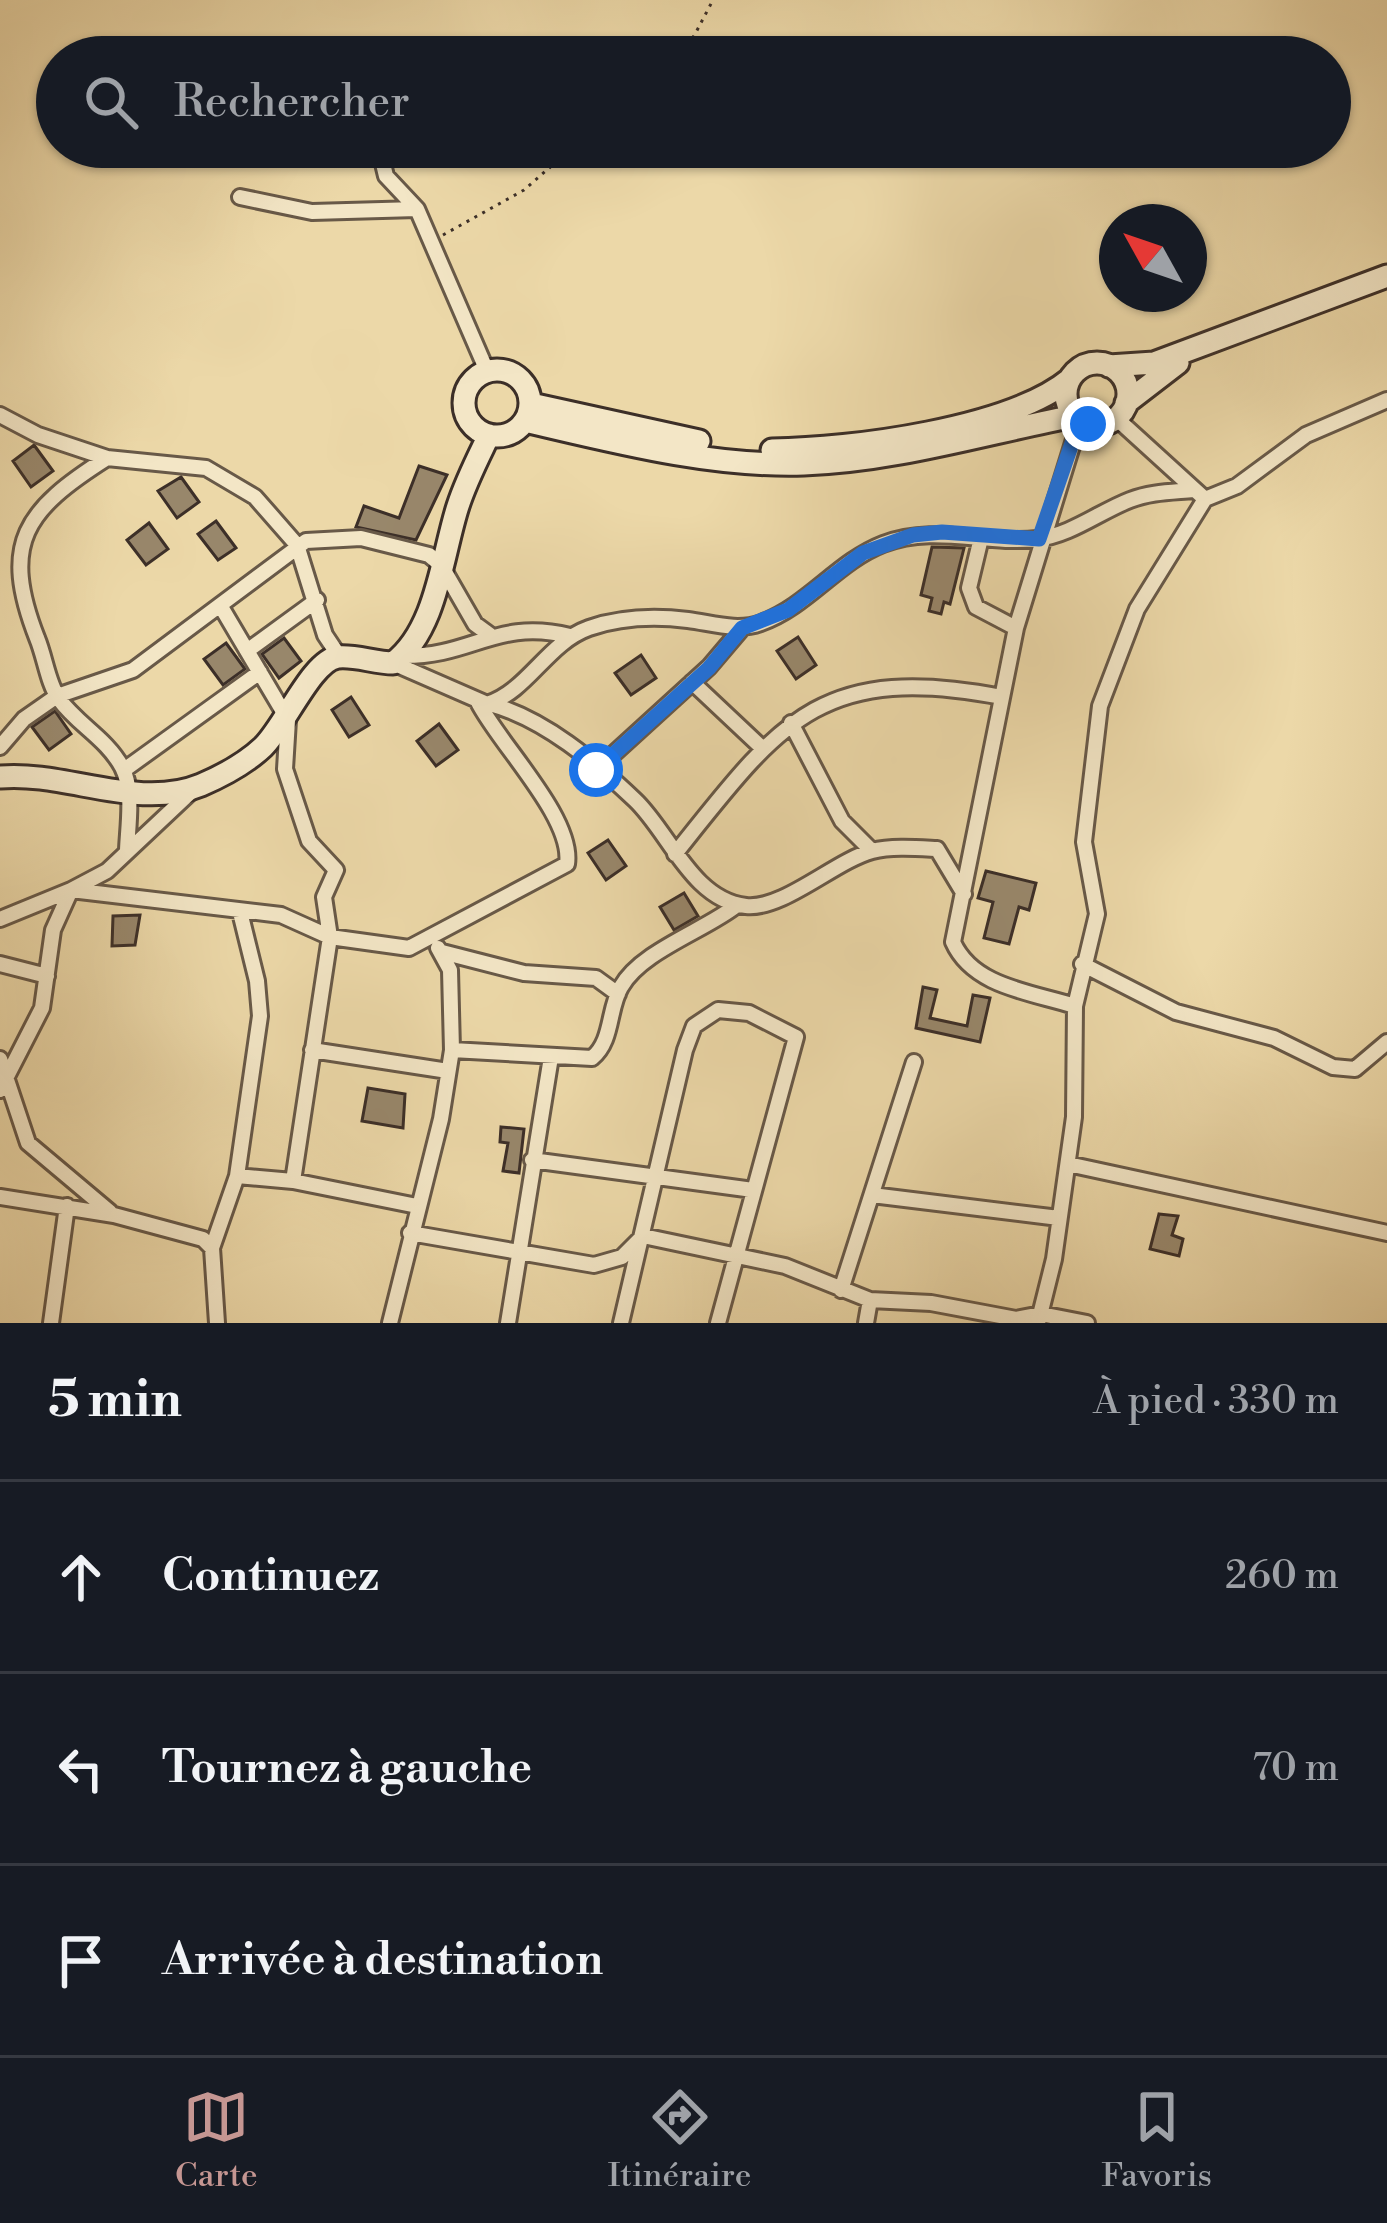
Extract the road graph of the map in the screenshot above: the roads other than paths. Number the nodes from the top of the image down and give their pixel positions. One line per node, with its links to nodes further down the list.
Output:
1 (384, 168): 3 (street)
2 (240, 197): 3 (street)
3 (417, 209): 7 (street)
4 (1387, 276): 6 (street)
5 (1387, 286): 10 (street)
6 (1109, 366): 8 (street); 10 (street)
7 (487, 371): 11 (street); 14 (street)
8 (1070, 379): 11 (street); 13 (street)
9 (1387, 400): 16 (street)
10 (1121, 411): 13 (street); 16 (street)
11 (528, 413): 13 (street); 14 (street)
12 (0, 415): 15 (street)
13 (1077, 418): 18 (street)
14 (489, 435): 20 (street)
15 (107, 458): 19 (street); 32 (street)
16 (1199, 495): 18 (street); 54 (street)
17 (981, 538): 18 (street); 23 (street); 24 (street)
18 (1039, 539): 24 (street)
19 (297, 545): 20 (street); 21 (street); 22 (street)
20 (441, 566): 25 (street); 29 (street)
21 (317, 600): 27 (street); 28 (street)
22 (220, 605): 27 (street); 32 (street)
23 (742, 628): 26 (street); 31 (street)
24 (1016, 628): 33 (street)
25 (490, 635): 26 (street); 29 (street)
26 (570, 636): 34 (street)
27 (248, 651): 30 (street)
28 (339, 656): 29 (street); 35 (street)
29 (397, 659): 34 (street)
30 (260, 672): 35 (street); 41 (street)
31 (692, 682): 37 (street); 39 (street)
32 (56, 696): 38 (street); 41 (street)
33 (1001, 697): 36 (street); 47 (street)
34 (483, 703): 39 (street); 52 (street)
35 (288, 720): 42 (street); 51 (street)
36 (791, 723): 37 (street); 44 (street)
37 (760, 746): 45 (street)
38 (0, 748)
39 (596, 770): 45 (street)
40 (0, 778): 41 (street)
41 (126, 781): 42 (street); 43 (street)
42 (196, 787): 43 (street)
43 (127, 850): 46 (street)
44 (872, 851): 47 (street); 48 (street)
45 (675, 854): 48 (street)
46 (71, 890): 49 (street); 50 (street); 55 (street)
47 (964, 894): 57 (street)
48 (737, 905): 56 (street)
49 (240, 912): 51 (street); 70 (street)
50 (0, 919)
51 (329, 937): 52 (street); 60 (street)
52 (436, 946): 56 (street); 59 (street)
53 (0, 964): 55 (street)
54 (1082, 964): 57 (street); 58 (street)
55 (46, 976): 65 (street)
56 (618, 994): 61 (street)
57 (1075, 1006): 68 (street)
58 (1387, 1042)
59 (452, 1050): 61 (street); 64 (street)
60 (312, 1051): 64 (street); 71 (street)
61 (551, 1058): 67 (street)
62 (0, 1059): 65 (street)
63 (914, 1062): 73 (street)
64 (448, 1071): 76 (street)
65 (8, 1075): 66 (street); 77 (street)
66 (0, 1090)
67 (532, 1160): 69 (street); 83 (street)
68 (1068, 1164): 78 (street); 80 (street)
69 (656, 1174): 72 (street); 72 (street); 81 (street)
70 (237, 1176): 71 (street); 82 (street)
71 (292, 1181): 76 (street)
72 (753, 1190): 84 (street)
73 (872, 1195): 78 (street); 85 (street)
74 (0, 1197): 75 (street)
75 (67, 1206): 77 (street); 88 (street)
76 (417, 1206): 79 (street)
77 (114, 1216): 82 (street)
78 (1059, 1218): 87 (street)
79 (410, 1233): 83 (street); 90 (street)
80 (1387, 1233)
81 (643, 1235): 83 (street); 84 (street); 92 (street)
82 (212, 1247): 89 (street)
83 (520, 1254): 91 (street)
84 (734, 1254): 85 (street); 93 (street)
85 (841, 1290): 86 (street)
86 (870, 1300): 87 (street); 94 (street)
87 (1040, 1318): 95 (street)
88 (51, 1323)
89 (217, 1323)
90 (389, 1323)
91 (508, 1323)
92 (620, 1323)
93 (718, 1323)
94 (866, 1323)
95 (1087, 1323)

